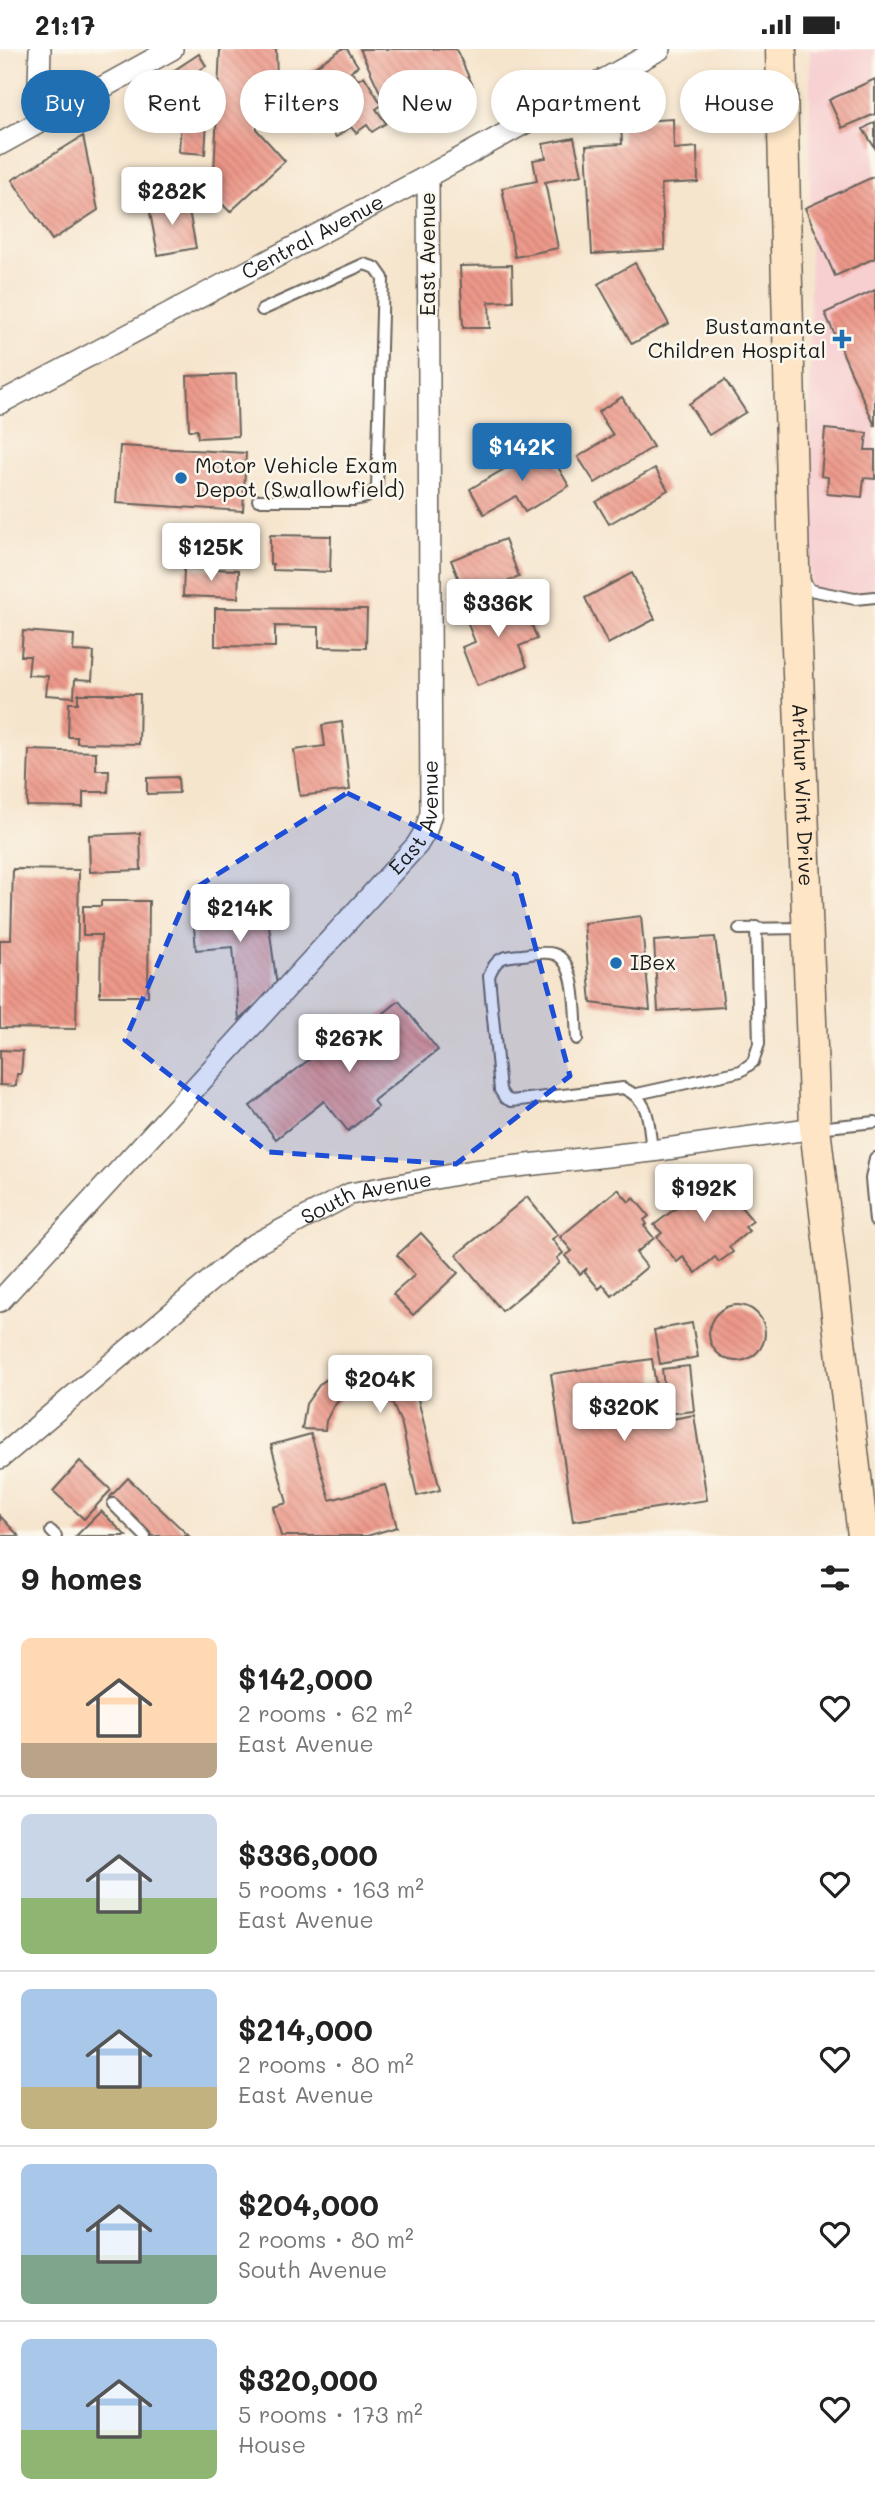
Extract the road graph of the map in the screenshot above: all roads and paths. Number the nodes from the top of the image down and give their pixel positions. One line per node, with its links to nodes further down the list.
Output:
1 (40, 49): 5 (street)
2 (172, 49): 6 (street)
3 (660, 49): 9 (street, Central Avenue)
4 (781, 49): 13 (main road, Arthur Wint Drive)
5 (39, 70)
6 (110, 83)
7 (21, 132): 8 (street)
8 (0, 144)
9 (428, 176): 11 (street, Central Avenue); 25 (street, East Avenue)
10 (262, 310): 12 (lane)
11 (0, 403)
12 (258, 500)
13 (794, 566): 14 (lane); 16 (main road, Arthur Wint Drive)
14 (875, 597)
15 (756, 927): 16 (lane); 17 (lane); 19 (lane)
16 (808, 928): 21 (main road, Arthur Wint Drive)
17 (739, 929)
18 (577, 1039): 19 (lane)
19 (637, 1094): 22 (lane)
20 (875, 1122): 21 (lane)
21 (815, 1128): 22 (street, South Avenue); 29 (main road, Arthur Wint Drive)
22 (652, 1151): 26 (street, South Avenue)
23 (875, 1159): 24 (lane)
24 (875, 1220)
25 (0, 1301)
26 (0, 1458)
27 (113, 1504): 28 (lane)
28 (145, 1536)
29 (863, 1536)

